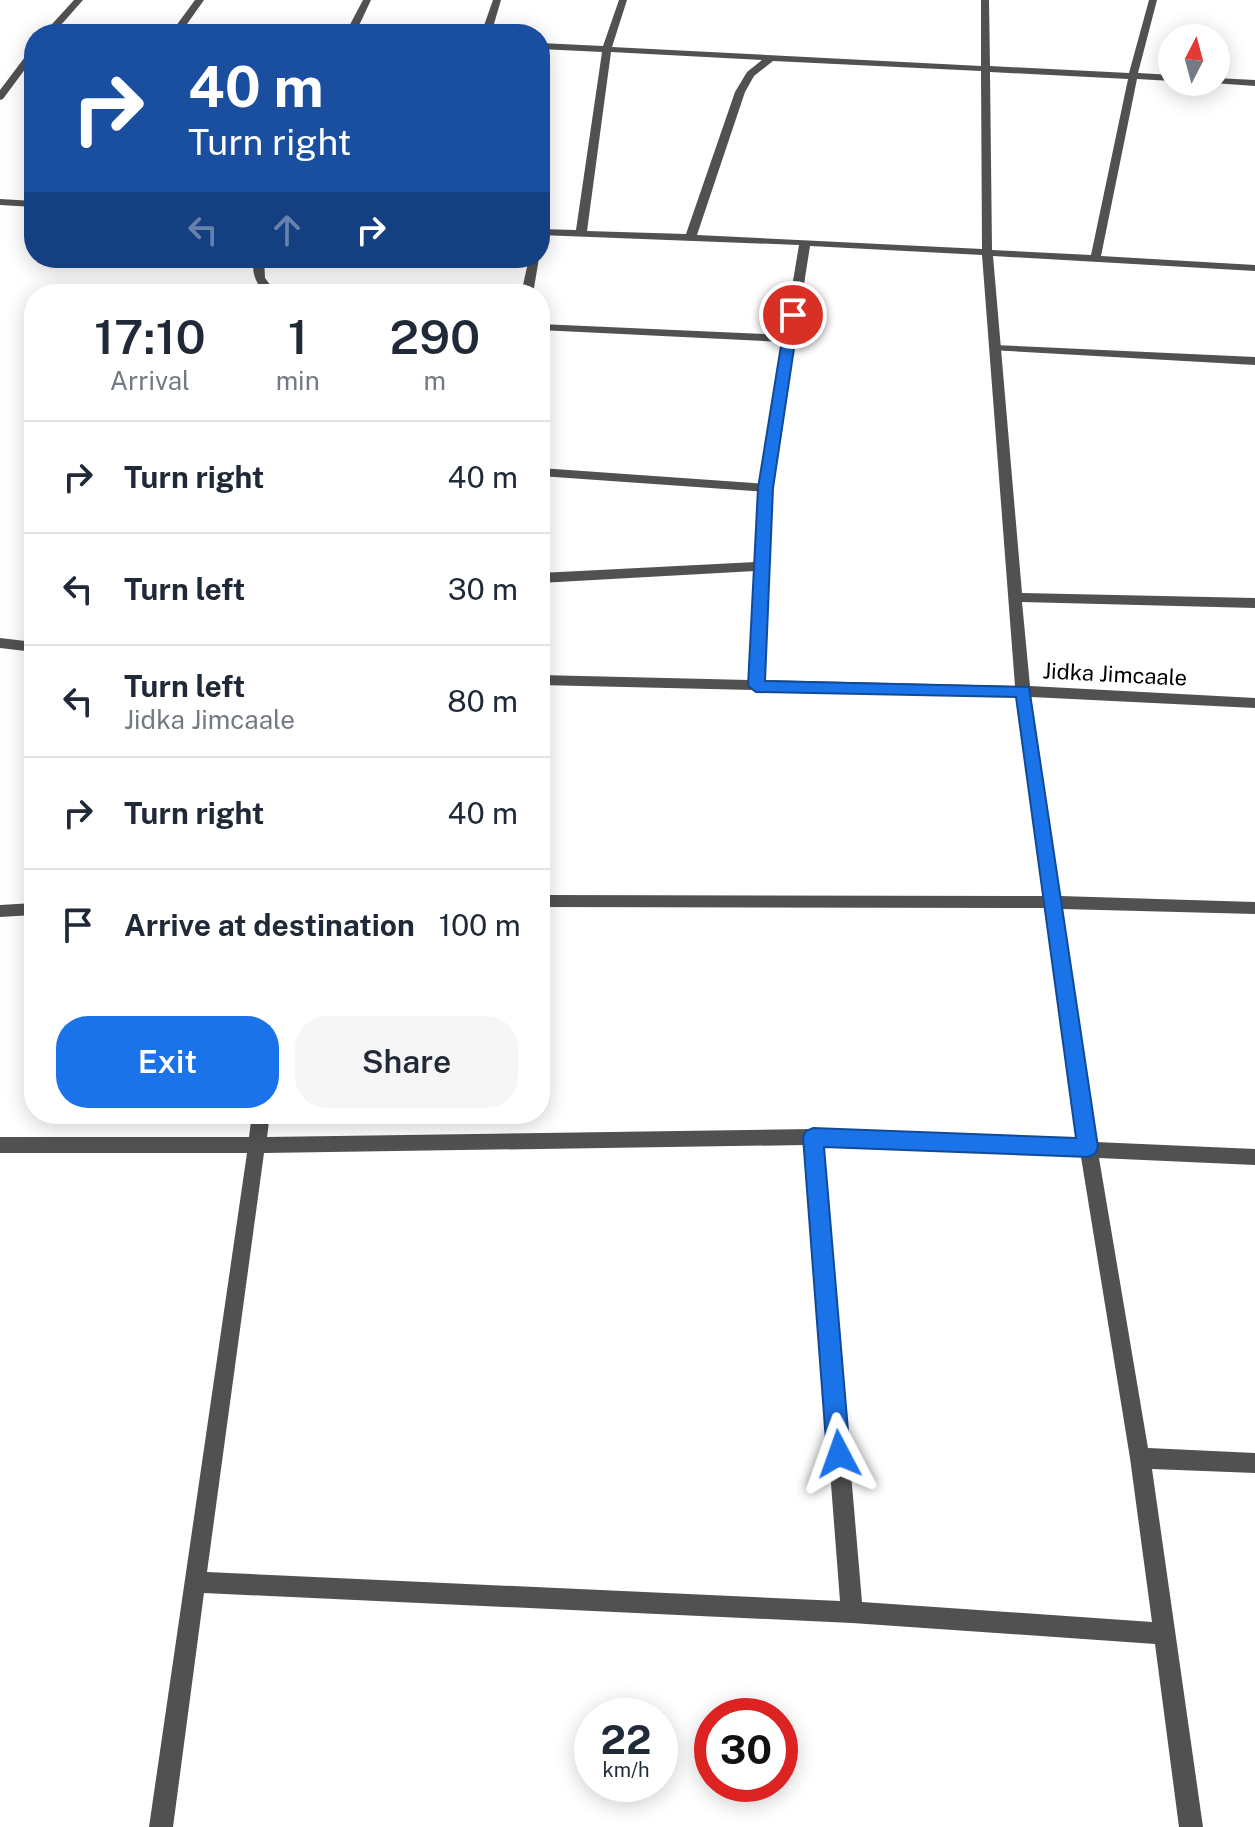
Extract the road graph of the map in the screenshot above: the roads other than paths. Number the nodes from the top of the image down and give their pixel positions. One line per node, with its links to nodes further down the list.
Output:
1 (79, 0): 8 (street)
2 (200, 0): 9 (street)
3 (367, 0): 10 (street)
4 (497, 0): 11 (street)
5 (623, 0): 13 (street)
6 (985, 0): 16 (street)
7 (1153, 0): 17 (street)
8 (57, 24)
9 (182, 24)
10 (355, 24)
11 (489, 24)
12 (550, 46): 13 (street)
13 (607, 49): 14 (street); 25 (street)
14 (771, 58): 16 (street); 26 (street)
15 (24, 65): 21 (street)
16 (985, 68): 17 (street); 28 (street)
17 (1133, 75): 18 (street); 29 (street)
18 (1158, 77)
19 (1230, 82): 20 (street)
20 (1255, 83)
21 (0, 97)
22 (0, 202): 23 (street)
23 (24, 203)
24 (550, 232): 25 (street)
25 (581, 234): 26 (street)
26 (690, 239): 27 (street)
27 (805, 242): 28 (street); 32 (street)
28 (987, 255): 29 (street); 33 (street)
29 (1095, 260): 30 (street)
30 (1255, 268)
31 (550, 327): 32 (street)
32 (789, 339): 36 (street)
33 (994, 348): 34 (street); 39 (street)
34 (1255, 361)
35 (550, 473): 36 (street)
36 (766, 488): 37 (street)
37 (761, 566): 38 (street); 44 (street)
38 (550, 577)
39 (1014, 597): 40 (street); 45 (street)
40 (1255, 603)
41 (0, 643): 42 (street)
42 (24, 646)
43 (550, 680): 44 (street, Jidka Jimcaale)
44 (756, 686): 45 (street, Jidka Jimcaale)
45 (1023, 691): 46 (street, Jidka Jimcaale); 48 (street)
46 (1255, 703)
47 (550, 901): 48 (street)
48 (1053, 902): 49 (street); 56 (street)
49 (1255, 908)
50 (24, 910): 51 (street)
51 (0, 911)
52 (260, 1124): 55 (street)
53 (813, 1137): 55 (street); 56 (street); 61 (street)
54 (0, 1145): 55 (street)
55 (258, 1145): 60 (street)
56 (1088, 1147): 57 (street); 58 (street)
57 (1255, 1157)
58 (1140, 1458): 59 (street); 62 (street)
59 (1255, 1463)
60 (196, 1582): 61 (street); 63 (street)
61 (852, 1612): 62 (street)
62 (1164, 1634): 64 (street)
63 (161, 1827)
64 (1191, 1827)

